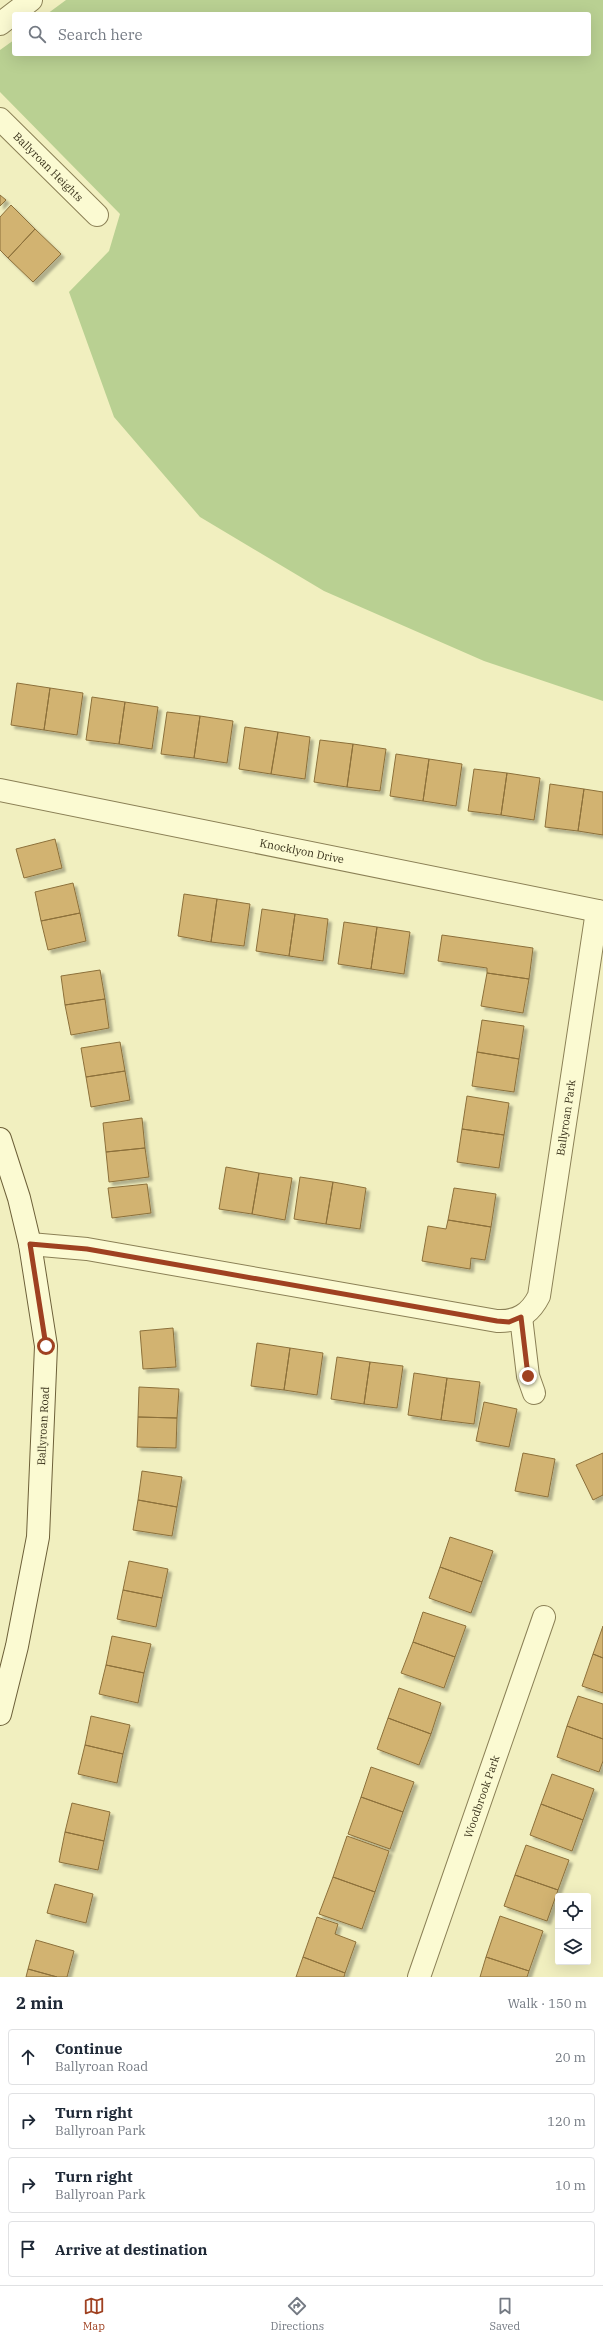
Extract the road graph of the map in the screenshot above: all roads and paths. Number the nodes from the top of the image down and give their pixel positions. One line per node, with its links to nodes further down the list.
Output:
1 (31, 0): 2 (street)
2 (16, 12)
3 (12, 15): 4 (street)
4 (0, 24)
5 (0, 119): 6 (street, Ballyroan Heights)
6 (97, 215)
7 (0, 790): 8 (street, Knocklyon Drive)
8 (600, 911): 11 (street, Ballyroan Park)
9 (0, 1139): 10 (street, Ballyroan Road)
10 (30, 1244): 11 (street); 14 (street, Ballyroan Road)
11 (521, 1317): 12 (street)
12 (534, 1393)
13 (544, 1617): 15 (street, Woodbrook Park)
14 (0, 1714)
15 (419, 1977)

